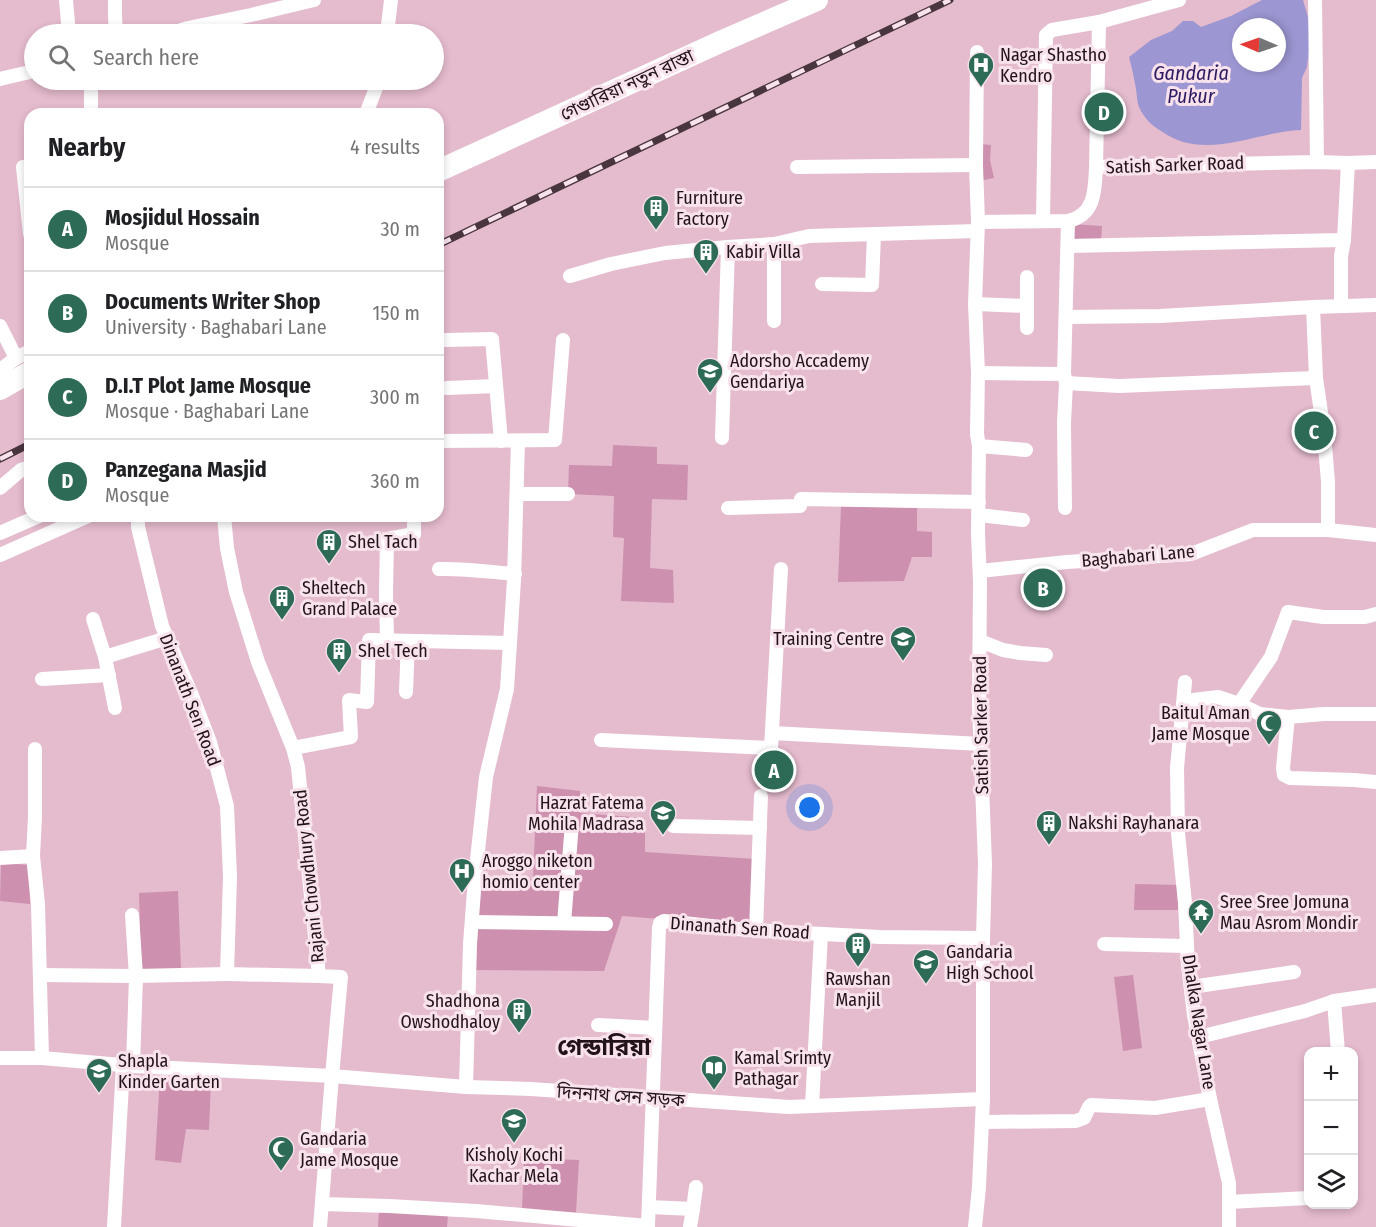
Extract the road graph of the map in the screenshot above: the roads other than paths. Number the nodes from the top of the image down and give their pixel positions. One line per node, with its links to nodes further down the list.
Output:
1 (66, 0): 9 (street)
2 (115, 0): 10 (street)
3 (315, 0): 11 (street)
4 (391, 0): 12 (street)
5 (817, 0): 26 (main road, গেণ্ডারিয়া নতুন রাস্তা)
6 (1179, 0): 8 (street)
7 (1315, 0): 20 (street)
8 (1099, 22): 27 (street); 29 (street)
9 (68, 24)
10 (115, 24)
11 (207, 24)
12 (388, 24)
13 (977, 52): 23 (street, Satish Sarker Road)
14 (24, 73): 15 (street)
15 (0, 79)
16 (91, 90): 18 (street)
17 (375, 90): 19 (street)
18 (91, 108)
19 (368, 108)
20 (1317, 162): 22 (street, Satish Sarker Road); 27 (street, Satish Sarker Road)
21 (1376, 162): 22 (street, Satish Sarker Road)
22 (1348, 163): 33 (street)
23 (976, 165): 25 (street); 31 (street, Satish Sarker Road)
24 (23, 167): 28 (street)
25 (797, 167)
26 (444, 168)
27 (1096, 168): 30 (street, Satish Sarker Road)
28 (24, 177)
29 (1042, 220): 30 (street); 31 (street)
30 (1068, 221): 35 (street)
31 (978, 226): 32 (street); 40 (street, Satish Sarker Road)
32 (874, 234): 34 (street); 39 (street)
33 (1344, 240): 35 (street); 43 (street)
34 (774, 244): 36 (street); 46 (street)
35 (1068, 246): 45 (street)
36 (728, 247): 37 (street); 59 (street)
37 (570, 276)
38 (1027, 277): 42 (street)
39 (822, 284)
40 (975, 304): 42 (street); 53 (street, Satish Sarker Road)
41 (1376, 305): 43 (street)
42 (1027, 306): 48 (street)
43 (1341, 306): 44 (street)
44 (1313, 307): 45 (street); 55 (street)
45 (1066, 317): 54 (street)
46 (774, 321)
47 (0, 326): 51 (street)
48 (1028, 328)
49 (445, 340): 56 (street)
50 (563, 340): 62 (street)
51 (23, 365): 52 (street); 58 (main road)
52 (0, 370)
53 (978, 373): 54 (street); 63 (street, Satish Sarker Road)
54 (1065, 378): 55 (street); 70 (street)
55 (1316, 378): 78 (street)
56 (496, 386): 57 (street); 61 (street)
57 (447, 388)
58 (0, 389)
59 (722, 438)
60 (444, 441): 61 (street)
61 (501, 441): 62 (street)
62 (518, 441): 67 (street)
63 (979, 446): 64 (street); 71 (street, Satish Sarker Road)
64 (1026, 450)
65 (24, 469): 66 (street)
66 (0, 488)
67 (517, 494): 68 (street); 85 (street)
68 (568, 494)
69 (728, 508): 71 (street)
70 (1065, 508)
71 (979, 509): 72 (street); 84 (street, Satish Sarker Road)
72 (1023, 520)
73 (26, 522): 79 (street)
74 (74, 522): 81 (street)
75 (138, 522): 88 (street, Dinanath Sen Road)
76 (225, 522): 107 (street, Rajani Chowdhury Road)
77 (414, 522): 89 (street)
78 (1328, 530): 80 (street); 84 (street, Baghabari Lane)
79 (0, 534)
80 (1376, 535)
81 (0, 555)
82 (440, 569): 85 (street)
83 (781, 569): 104 (street)
84 (980, 571): 91 (street, Satish Sarker Road)
85 (514, 574): 92 (street)
86 (1376, 614): 99 (street)
87 (93, 619): 94 (street)
88 (167, 638): 94 (street); 126 (street, Dinanath Sen Road)
89 (387, 641): 90 (street); 107 (street)
90 (408, 641): 92 (street); 98 (street)
91 (980, 641): 93 (street); 106 (street, Satish Sarker Road)
92 (510, 643): 117 (street)
93 (1046, 655)
94 (105, 657): 95 (street)
95 (109, 675): 96 (street); 100 (street)
96 (42, 680)
97 (1185, 682): 101 (street, Dhalka Nagar Lane)
98 (406, 692)
99 (1239, 704): 101 (street); 103 (street)
100 (115, 708)
101 (1183, 708): 124 (street, Dhalka Nagar Lane)
102 (1376, 714): 103 (street)
103 (1288, 717): 109 (street)
104 (772, 733): 105 (street); 106 (street)
105 (601, 740)
106 (981, 744): 122 (street, Satish Sarker Road)
107 (292, 748): 129 (street, Rajani Chowdhury Road)
108 (35, 749): 114 (street)
109 (1376, 782)
110 (762, 796): 113 (street)
111 (572, 823): 118 (street)
112 (673, 826): 113 (street)
113 (760, 828): 120 (street)
114 (33, 856): 115 (street); 127 (street)
115 (0, 858)
116 (132, 915): 128 (street)
117 (472, 922): 118 (street); 141 (street)
118 (564, 923): 119 (street)
119 (606, 924)
120 (756, 930): 121 (street, Dinanath Sen Road); 134 (street, Dinanath Sen Road)
121 (821, 934): 122 (street, Dinanath Sen Road); 145 (street)
122 (983, 938): 143 (street, Satish Sarker Road)
123 (1104, 944): 124 (street)
124 (1187, 946): 130 (street, Dhalka Nagar Lane)
125 (1294, 972): 130 (street)
126 (227, 974): 128 (street); 129 (street)
127 (40, 975): 128 (street); 138 (street)
128 (136, 976): 139 (street)
129 (319, 976): 140 (street, Rajani Chowdhury Road)
130 (1191, 987): 135 (street, Dhalka Nagar Lane)
131 (1376, 994): 132 (street)
132 (1334, 1002): 135 (street); 136 (street)
133 (598, 1025): 134 (street)
134 (655, 1028): 142 (street, Dinanath Sen Road)
135 (1199, 1037): 144 (street, Dhalka Nagar Lane)
136 (1338, 1047)
137 (0, 1058): 138 (street)
138 (42, 1058): 139 (street)
139 (128, 1066): 140 (street); 155 (street)
140 (332, 1076): 141 (street, দিননাথ সেন সড়ক); 150 (street, Rajani Chowdhury Road)
141 (466, 1087): 142 (street, দিননাথ সেন সড়ক)
142 (652, 1098): 145 (street, দিননাথ সেন সড়ক); 151 (street, Dinanath Sen Road)
143 (983, 1099): 145 (street, দিননাথ সেন সড়ক); 146 (street, Satish Sarker Road)
144 (1210, 1100): 146 (street); 149 (street, Dhalka Nagar Lane)
145 (812, 1106)
146 (982, 1122): 159 (street, Satish Sarker Road)
147 (696, 1187): 152 (street)
148 (1304, 1198): 149 (street)
149 (1229, 1202): 160 (street, Dhalka Nagar Lane)
150 (322, 1204): 153 (street, Dinanath Sen Road); 156 (street, Rajani Chowdhury Road)
151 (649, 1207): 152 (street); 157 (street, Dinanath Sen Road)
152 (693, 1209): 158 (street)
153 (534, 1222): 154 (street, Dinanath Sen Road)
154 (569, 1223): 157 (street, Dinanath Sen Road)
155 (114, 1227)
156 (320, 1227)
157 (638, 1227)
158 (690, 1227)
159 (975, 1227)
160 (1229, 1227)

